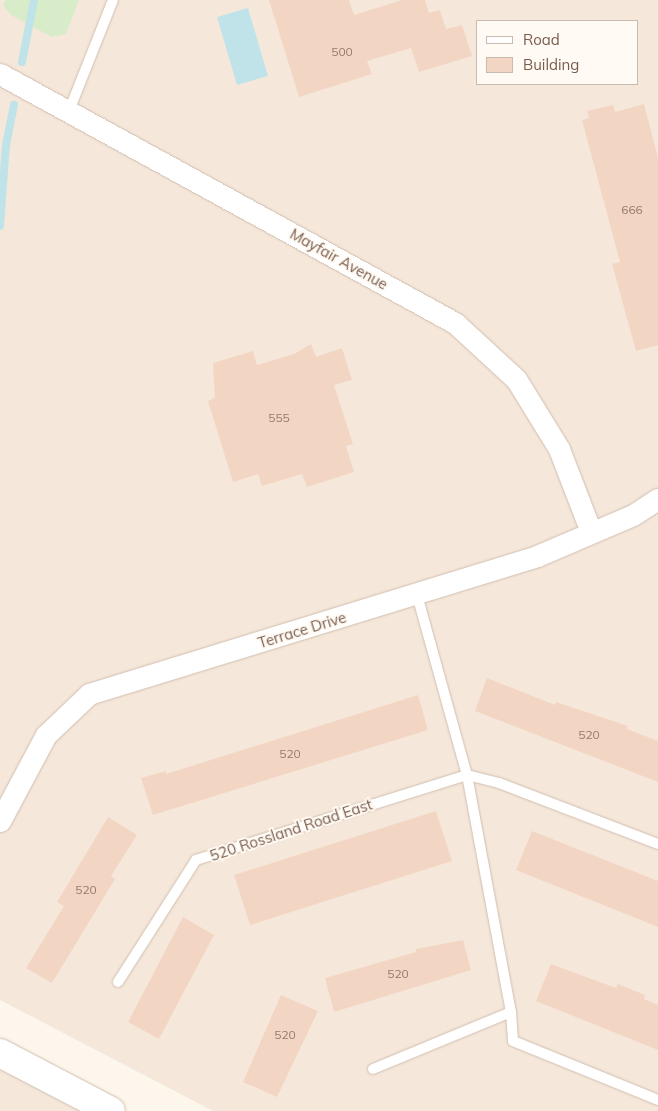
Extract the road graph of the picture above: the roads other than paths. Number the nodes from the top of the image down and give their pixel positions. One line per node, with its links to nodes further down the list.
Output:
1 (113, 0): 3 (lane)
2 (0, 74): 3 (street, Mayfair Avenue)
3 (69, 111): 5 (street, Mayfair Avenue)
4 (658, 499): 5 (street, Terrace Drive)
5 (591, 532): 6 (street, Terrace Drive)
6 (417, 595): 7 (lane); 8 (street, Terrace Drive)
7 (467, 774): 9 (lane); 10 (lane, 520 Rossland Road East); 11 (lane)
8 (0, 821)
9 (658, 844)
10 (118, 982)
11 (511, 1012): 13 (lane); 14 (lane)
12 (0, 1053): 15 (main road)
13 (373, 1069)
14 (658, 1100)
15 (111, 1111)

